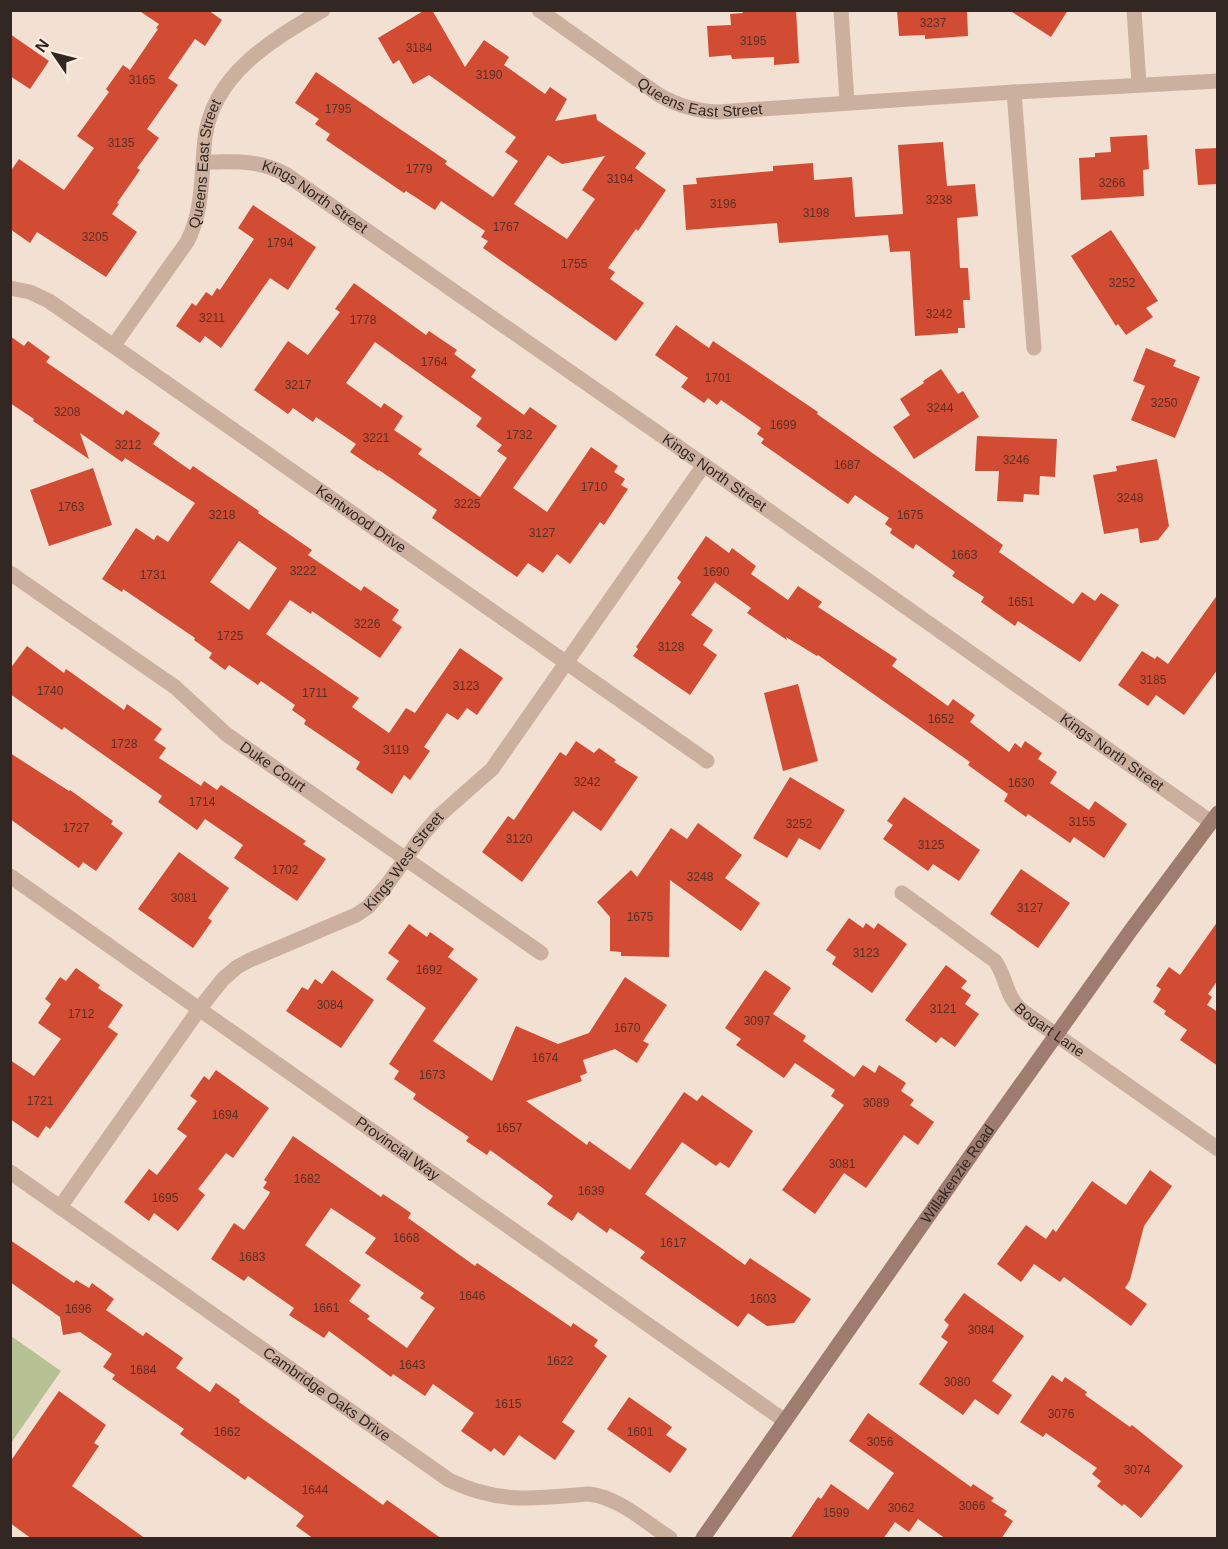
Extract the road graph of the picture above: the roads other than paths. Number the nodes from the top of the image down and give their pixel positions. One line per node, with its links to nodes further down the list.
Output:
1 (323, 10): 9 (street, Queens East Street)
2 (539, 10): 8 (street, Queens East Street)
3 (841, 10): 8 (street)
4 (1134, 10): 6 (street)
5 (1218, 81): 6 (street, Queens East Street)
6 (1139, 84): 7 (street, Queens East Street)
7 (1014, 92): 8 (street, Queens East Street); 12 (street)
8 (847, 102)
9 (204, 162): 11 (street, Queens East Street); 13 (street, Kings North Street)
10 (10, 288): 11 (street, Kentwood Drive)
11 (114, 345): 15 (street, Kentwood Drive)
12 (1034, 348)
13 (704, 465): 15 (street, Kings West Street); 17 (street, Kings North Street)
14 (10, 573): 18 (street, Duke Court)
15 (566, 662): 16 (street, Kentwood Drive); 18 (street, Kings West Street)
16 (707, 761)
17 (1214, 818): 23 (street, Willakenzie Road)
18 (406, 858): 21 (street, Duke Court); 22 (street, Kings West Street)
19 (10, 876): 22 (street, Provincial Way)
20 (902, 893): 23 (street, Bogart Lane)
21 (541, 953)
22 (200, 1008): 26 (street, Kings West Street); 27 (street, Provincial Way)
23 (1056, 1036): 24 (street, Bogart Lane); 27 (street, Willakenzie Road)
24 (1218, 1149)
25 (10, 1172): 26 (street, Cambridge Oaks Drive)
26 (60, 1207): 28 (street, Cambridge Oaks Drive)
27 (785, 1420): 29 (street, Willakenzie Road)
28 (670, 1539)
29 (703, 1539)

